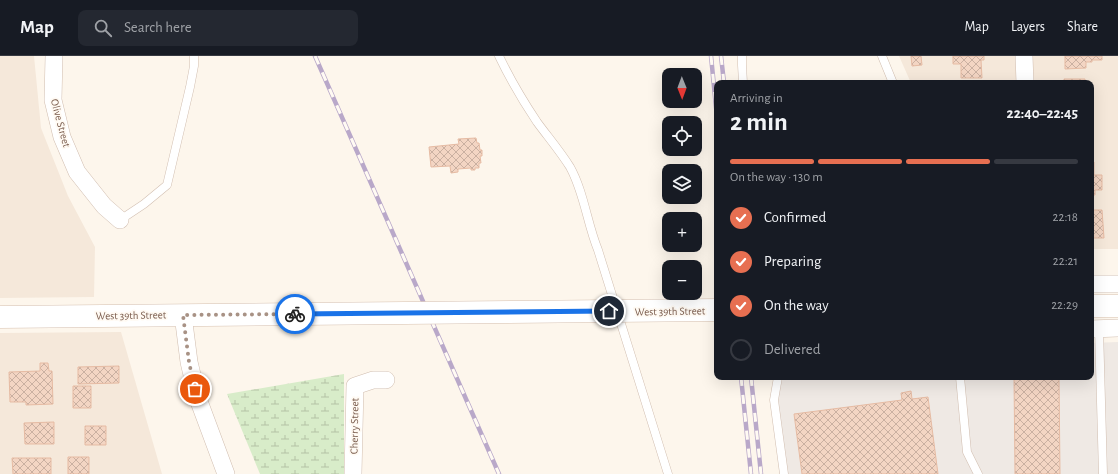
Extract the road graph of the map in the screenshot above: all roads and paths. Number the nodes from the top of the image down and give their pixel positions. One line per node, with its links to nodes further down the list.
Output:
1 (54, 56): 10 (street, Olive Street)
2 (194, 56): 10 (lane)
3 (499, 56): 25 (lane)
4 (742, 56): 7 (lane)
5 (882, 56): 8 (lane)
6 (1024, 56): 9 (street)
7 (743, 80)
8 (892, 80)
9 (1025, 80)
10 (120, 220)
11 (1094, 284): 12 (street)
12 (1118, 284)
13 (1094, 306): 14 (street)
14 (1118, 306)
15 (714, 310): 16 (street, West 39th Street, bridge)
16 (183, 315): 17 (street, West 39th Street); 23 (street)
17 (0, 316)
18 (1118, 328): 19 (street)
19 (1095, 329): 28 (lane)
20 (386, 380): 24 (street, Cherry Street)
21 (777, 380): 26 (lane)
22 (960, 380): 27 (lane)
23 (226, 474)
24 (353, 474)
25 (668, 474)
26 (784, 474)
27 (978, 474)
28 (1103, 474)

